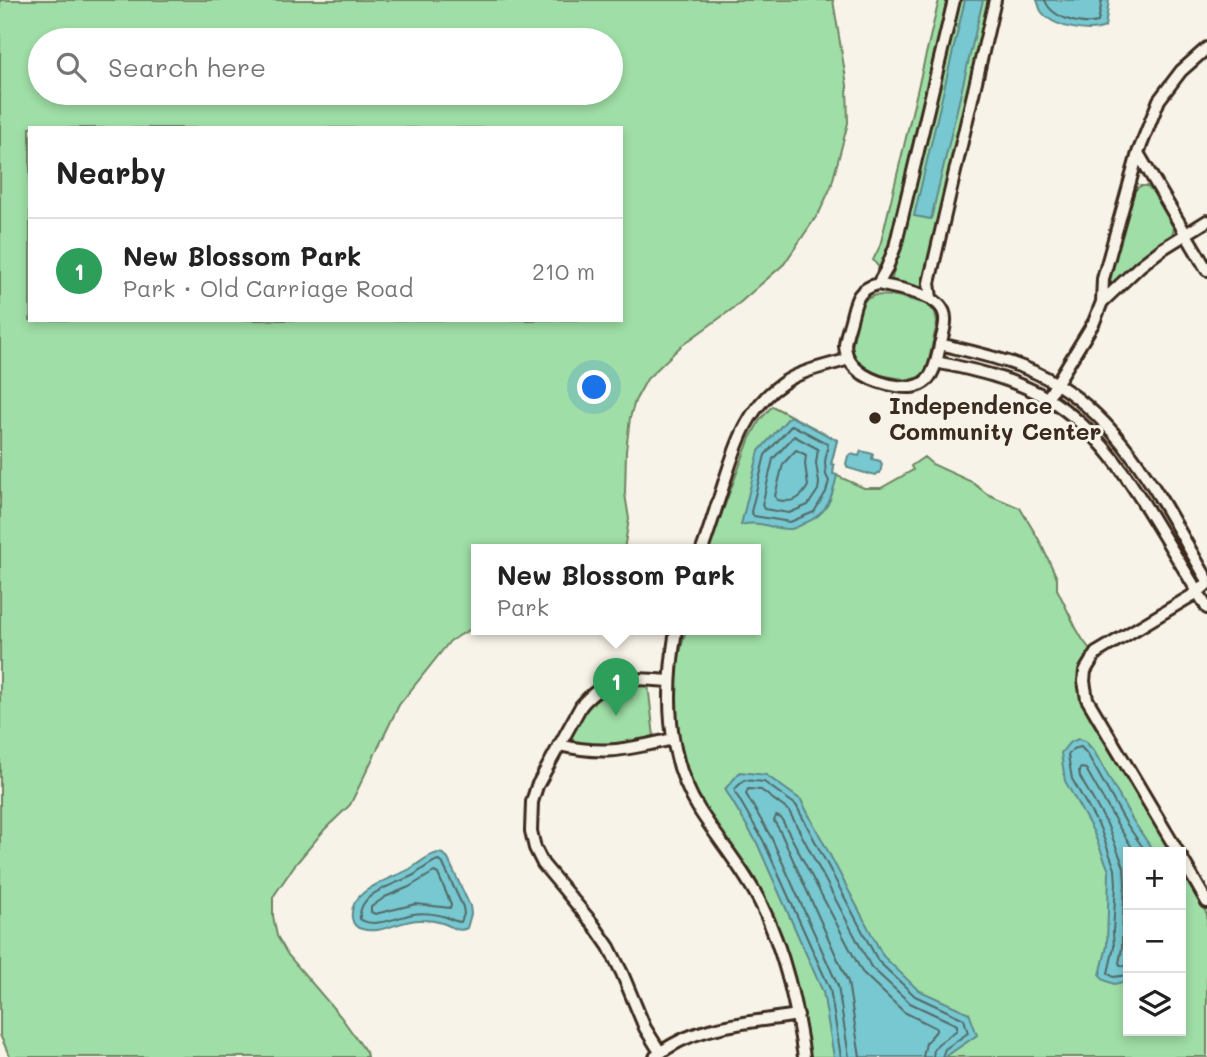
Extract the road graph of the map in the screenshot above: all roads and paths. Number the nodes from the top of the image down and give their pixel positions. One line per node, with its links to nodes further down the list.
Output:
1 (954, 0): 8 (street)
2 (995, 0): 9 (street)
3 (1207, 48): 4 (street)
4 (1138, 153): 6 (street); 10 (street)
5 (1207, 222): 6 (street)
6 (1186, 234): 7 (street); 10 (street)
7 (1207, 270)
8 (878, 284): 9 (street); 12 (street)
9 (931, 298): 11 (street)
10 (1102, 302): 14 (street)
11 (940, 344): 13 (street); 14 (street)
12 (849, 359): 13 (street); 16 (street)
13 (936, 362): 15 (street)
14 (1057, 384): 15 (street); 17 (street)
15 (1047, 399): 18 (street)
16 (704, 544)
17 (1207, 579)
18 (1202, 588): 19 (street); 24 (street)
19 (1207, 608)
20 (675, 635): 21 (street)
21 (669, 681): 22 (street); 23 (street)
22 (673, 739): 23 (street); 27 (street)
23 (559, 745): 28 (street)
24 (1175, 847)
25 (1186, 866): 26 (street)
26 (1207, 902)
27 (798, 1015): 28 (street); 29 (street)
28 (658, 1055)
29 (804, 1057)

